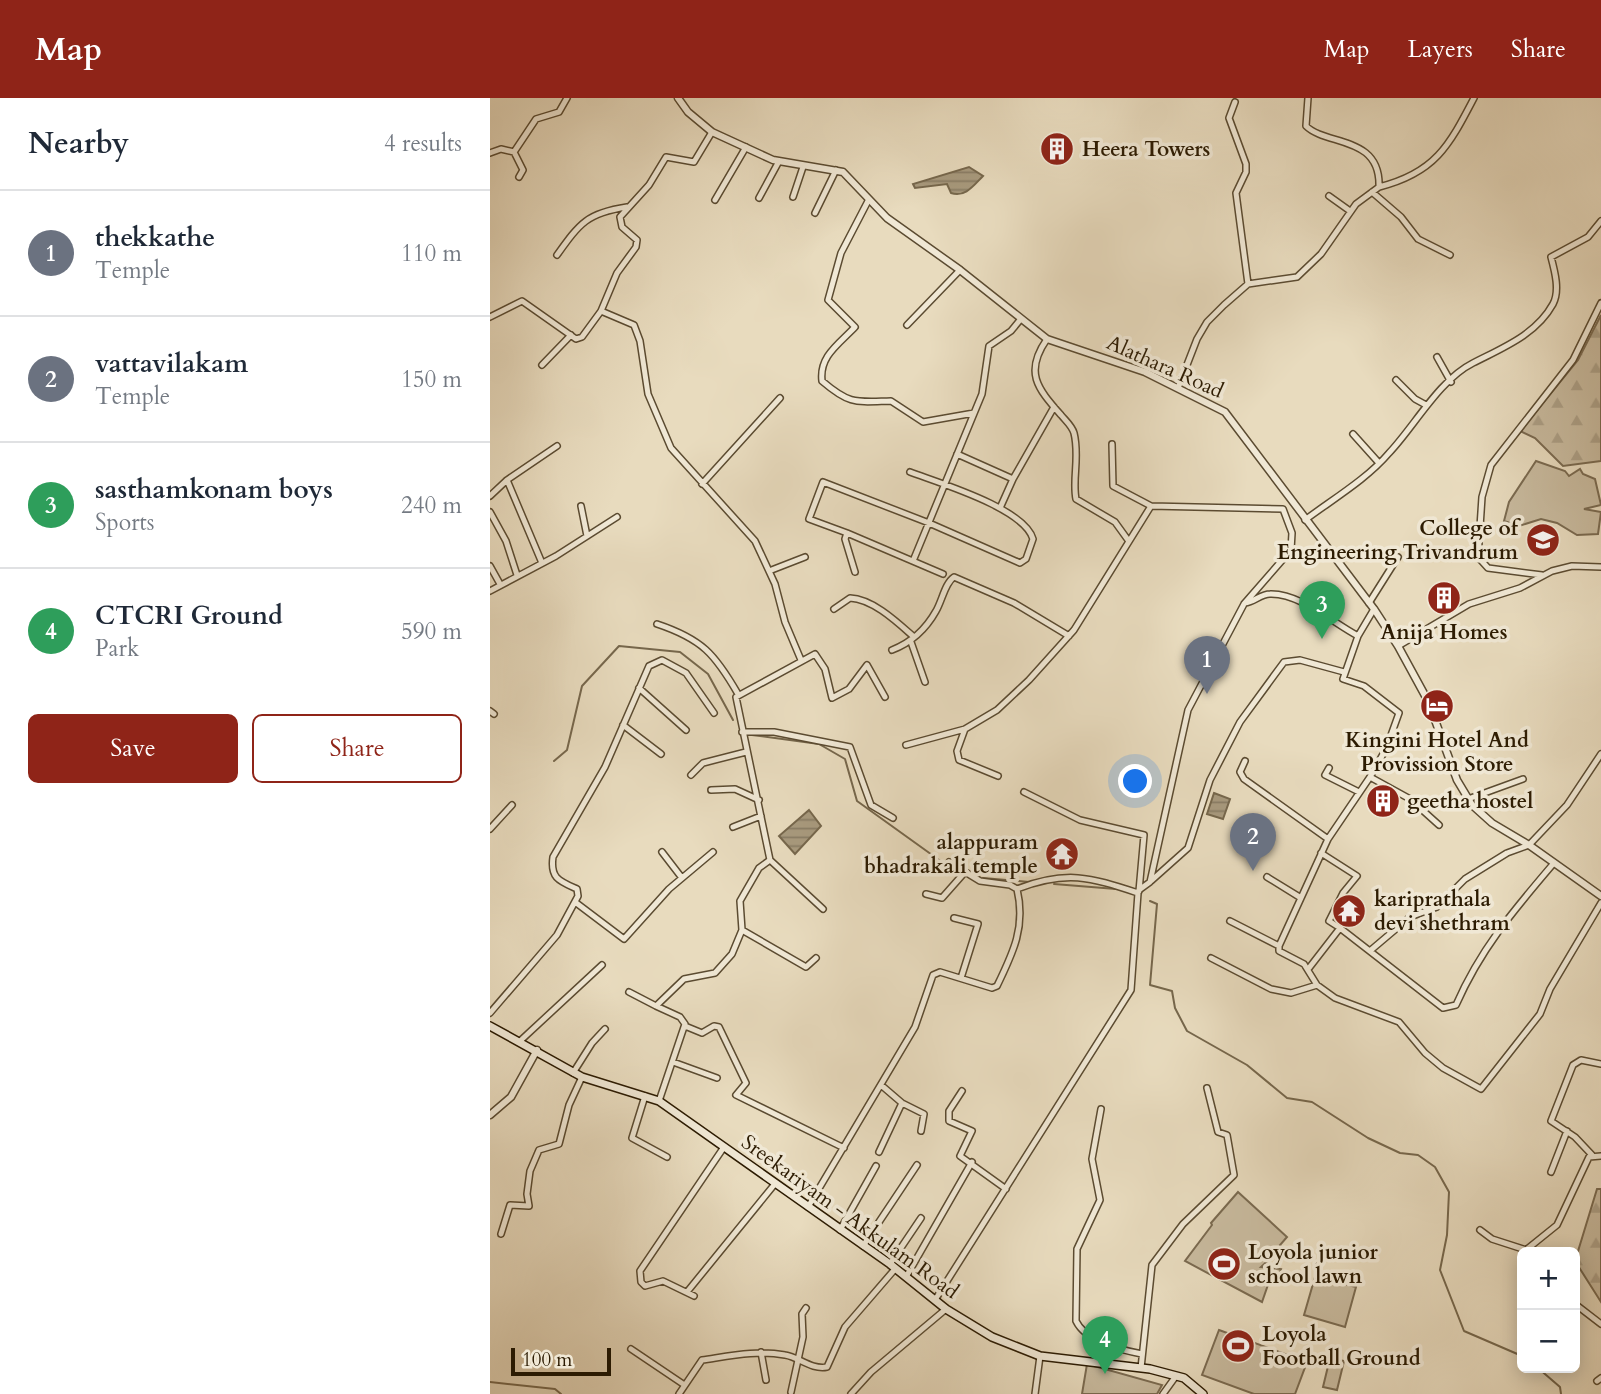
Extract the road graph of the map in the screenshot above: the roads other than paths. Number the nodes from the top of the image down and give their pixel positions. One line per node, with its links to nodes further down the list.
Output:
1 (567, 98): 8 (street)
2 (678, 98): 6 (street)
3 (1308, 98): 14 (street)
4 (1474, 98): 14 (street)
5 (1235, 102): 28 (street)
6 (712, 132): 7 (street); 21 (street)
7 (746, 146): 10 (street); 19 (street)
8 (514, 152): 9 (street); 13 (street)
9 (490, 153)
10 (778, 163): 11 (street); 18 (street)
11 (803, 167): 12 (street); 16 (street)
12 (836, 170): 20 (street, Alathara Road); 23 (street)
13 (519, 177)
14 (1379, 187): 15 (street)
15 (1372, 192): 22 (street); 26 (street)
16 (793, 197)
17 (1329, 197): 22 (street)
18 (759, 198)
19 (715, 200)
20 (868, 201): 27 (street, Alathara Road); 44 (street)
21 (627, 207): 25 (street); 30 (street)
22 (1350, 211): 28 (street)
23 (815, 213)
24 (1601, 221): 39 (street)
25 (557, 255)
26 (1450, 255)
27 (960, 270): 32 (street, Alathara Road); 33 (street)
28 (1248, 284): 40 (street)
29 (1601, 303): 76 (street)
30 (601, 312): 34 (street); 53 (street)
31 (490, 317): 34 (street)
32 (1020, 320): 35 (street, Alathara Road); 44 (street)
33 (907, 325)
34 (571, 335): 37 (street)
35 (1047, 339): 40 (street, Alathara Road); 43 (street)
36 (1437, 357): 39 (street)
37 (542, 365)
38 (1396, 380): 42 (street)
39 (1451, 382): 42 (street)
40 (1178, 388): 61 (street, Alathara Road)
41 (780, 398): 53 (street)
42 (1426, 405): 49 (street)
43 (1054, 407): 51 (street); 65 (street)
44 (974, 413): 48 (street)
45 (1353, 434): 49 (street)
46 (1112, 444): 57 (street)
47 (557, 446): 52 (street)
48 (957, 454): 51 (street); 54 (street)
49 (1379, 463): 61 (street)
50 (910, 472): 54 (street)
51 (1013, 479): 58 (street)
52 (507, 480): 55 (street); 69 (street)
53 (702, 485): 72 (street)
54 (944, 485): 58 (street); 62 (street)
55 (490, 496)
56 (581, 506): 64 (street)
57 (1151, 506): 65 (street); 80 (street)
58 (1000, 508): 62 (street)
59 (490, 512): 75 (street)
60 (617, 517): 64 (street)
61 (1305, 521): 79 (street, Alathara Road)
62 (929, 523): 63 (street); 68 (street)
63 (848, 533): 68 (street); 73 (street)
64 (587, 536): 69 (street)
65 (1128, 540): 84 (street)
66 (805, 557): 72 (street)
67 (1398, 557): 79 (street)
68 (913, 562): 74 (street)
69 (542, 563): 75 (street)
70 (490, 566): 77 (street)
71 (1601, 567): 76 (street)
72 (769, 571): 89 (street)
73 (855, 572)
74 (943, 574)
75 (517, 575): 77 (street)
76 (1542, 575): 87 (street)
77 (500, 584): 78 (street)
78 (490, 591)
79 (1369, 603): 82 (street, Alathara Road)
80 (1244, 604): 85 (street); 132 (street)
81 (834, 609): 86 (street)
82 (1374, 609): 85 (street); 87 (street, Alathara Road)
83 (657, 624): 93 (street)
84 (1069, 636): 86 (street); 97 (street)
85 (1358, 636): 90 (street)
86 (912, 640): 88 (street); 91 (street)
87 (1398, 646): 113 (street, Alathara Road)
88 (891, 650)
89 (801, 660): 93 (street); 94 (street)
90 (1343, 672): 108 (street); 132 (street)
91 (925, 682)
92 (639, 688): 95 (street); 96 (street); 98 (street)
93 (738, 694): 99 (street)
94 (885, 697)
95 (714, 713)
96 (623, 725): 102 (street); 138 (street)
97 (965, 729): 100 (street); 107 (street)
98 (685, 730)
99 (742, 732): 101 (street); 117 (street)
100 (906, 745)
101 (746, 752): 106 (street); 114 (street)
102 (661, 754)
103 (1601, 754): 122 (street)
104 (1245, 761): 121 (street)
105 (1329, 768): 112 (street)
106 (691, 775)
107 (998, 776)
108 (1370, 777): 112 (street); 118 (street)
109 (1523, 779): 113 (street)
110 (710, 790): 114 (street)
111 (1024, 792): 134 (street)
112 (1359, 792): 121 (street)
113 (1468, 799): 122 (street, Alathara Road)
114 (759, 800): 116 (street)
115 (512, 805): 120 (street)
116 (761, 816): 119 (street); 126 (street)
117 (893, 818)
118 (1439, 825)
119 (733, 827)
120 (490, 829)
121 (1328, 839): 125 (street)
122 (1529, 845): 128 (street, Alathara Road); 146 (street)
123 (662, 852): 131 (street)
124 (713, 852): 131 (street)
125 (1321, 853): 137 (street); 143 (street)
126 (770, 860): 140 (street); 144 (street)
127 (949, 862): 129 (street)
128 (1554, 863): 136 (street, Alathara Road); 146 (street)
129 (965, 872): 133 (street); 135 (street)
130 (1267, 877): 137 (street)
131 (682, 878): 138 (street)
132 (1150, 882): 134 (street)
133 (1017, 889): 134 (street); 151 (street)
134 (1139, 891): 187 (street)
135 (926, 894)
136 (1601, 896)
137 (1301, 898): 145 (street)
138 (575, 901): 155 (street)
139 (1601, 902): 152 (street)
140 (822, 908)
141 (954, 918): 151 (street)
142 (1230, 920): 145 (street)
143 (1340, 928): 146 (street); 150 (street)
144 (743, 930): 147 (street); 154 (street)
145 (1279, 946): 150 (street)
146 (1371, 950)
147 (816, 958)
148 (1212, 958): 152 (street)
149 (602, 965): 159 (street)
150 (1309, 968): 152 (street)
151 (961, 978): 166 (street)
152 (1317, 985)
153 (629, 992): 154 (street)
154 (656, 1006): 157 (street)
155 (490, 1013)
156 (490, 1026): 159 (main road, Sreekariyam - Akkulam Road)
157 (685, 1026): 161 (street); 177 (street)
158 (605, 1029): 163 (street)
159 (519, 1042): 160 (main road, Sreekariyam - Akkulam Road)
160 (537, 1050): 163 (main road, Sreekariyam - Akkulam Road); 173 (street)
161 (673, 1062): 165 (street); 170 (street)
162 (1601, 1064): 175 (street)
163 (573, 1073): 164 (main road, Sreekariyam - Akkulam Road)
164 (582, 1077): 169 (main road, Sreekariyam - Akkulam Road); 192 (street)
165 (717, 1077)
166 (881, 1085): 171 (street); 177 (street)
167 (1207, 1088): 207 (street)
168 (962, 1091): 182 (street)
169 (645, 1096): 170 (main road, Sreekariyam - Akkulam Road); 181 (street)
170 (659, 1101): 176 (main road, Sreekariyam - Akkulam Road)
171 (902, 1103): 174 (street); 178 (street)
172 (1101, 1109): 207 (street)
173 (490, 1115)
174 (921, 1131)
175 (1567, 1132): 179 (street); 185 (street)
176 (724, 1147): 186 (main road, Sreekariyam - Akkulam Road); 198 (street)
177 (844, 1148): 188 (street)
178 (879, 1152)
179 (1592, 1155): 180 (street); 194 (street)
180 (1601, 1156)
181 (667, 1157)
182 (972, 1162): 187 (street); 197 (street)
183 (917, 1165): 193 (street)
184 (876, 1166): 190 (street)
185 (1551, 1172)
186 (774, 1185): 188 (main road, Sreekariyam - Akkulam Road); 198 (street)
187 (1006, 1189): 200 (street)
188 (808, 1208): 190 (main road, Sreekariyam - Akkulam Road)
189 (921, 1218): 196 (street)
190 (840, 1230): 193 (main road, Sreekariyam - Akkulam Road)
191 (1480, 1230): 195 (street)
192 (500, 1234)
193 (863, 1246): 196 (main road, Sreekariyam - Akkulam Road)
194 (1532, 1247)
195 (1517, 1248)
196 (892, 1266): 197 (main road, Sreekariyam - Akkulam Road); 209 (street)
197 (906, 1277): 200 (main road, Sreekariyam - Akkulam Road)
198 (687, 1292): 199 (street)
199 (694, 1296)
200 (935, 1300): 203 (main road, Sreekariyam - Akkulam Road)
201 (806, 1308): 209 (street)
202 (1580, 1308): 204 (street)
203 (946, 1309): 208 (main road, Sreekariyam - Akkulam Road); 216 (street)
204 (1601, 1324)
205 (631, 1349): 213 (street)
206 (761, 1352): 209 (street); 212 (street); 213 (street)
207 (1142, 1354): 210 (street)
208 (1040, 1356): 210 (main road, Sreekariyam - Akkulam Road); 217 (street)
209 (797, 1360): 214 (street)
210 (1141, 1368): 211 (main road, Sreekariyam - Akkulam Road)
211 (1176, 1376): 218 (street); 219 (main road, Sreekariyam - Akkulam Road)
212 (766, 1380)
213 (683, 1384): 215 (street)
214 (791, 1392)
215 (679, 1394)
216 (850, 1394)
217 (1035, 1394)
218 (1163, 1394)
219 (1203, 1394)

